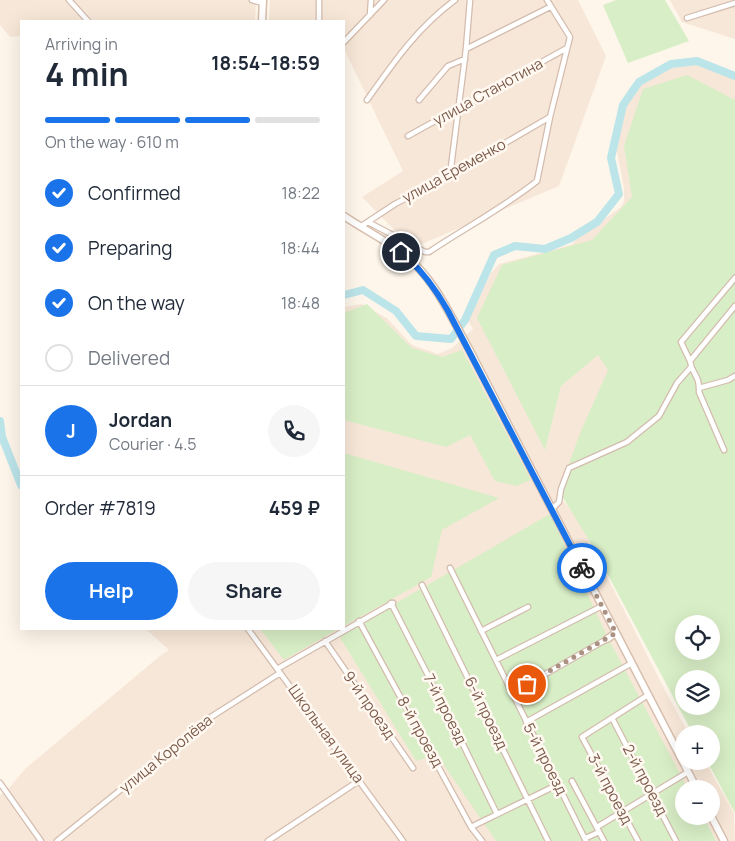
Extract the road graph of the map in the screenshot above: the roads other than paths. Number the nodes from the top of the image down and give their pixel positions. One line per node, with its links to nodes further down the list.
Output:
1 (69, 0): 14 (street)
2 (252, 0): 9 (street)
3 (319, 0): 16 (street)
4 (371, 0): 12 (street)
5 (384, 0): 12 (street)
6 (455, 0): 21 (street)
7 (470, 0): 19 (street)
8 (547, 0): 11 (street)
9 (263, 2): 15 (main road)
10 (735, 3): 13 (street)
11 (550, 7): 18 (street); 19 (street)
12 (370, 15): 17 (street)
13 (687, 18)
14 (87, 20)
15 (262, 20)
16 (319, 20)
17 (345, 41)
18 (568, 48): 23 (street, улица Станотина); 24 (street)
19 (466, 49): 20 (street)
20 (465, 59): 22 (street); 23 (street)
21 (367, 100)
22 (419, 100)
23 (458, 107): 25 (street, улица Станотина); 26 (street)
24 (550, 117): 26 (street, улица Еременко); 28 (street)
25 (408, 136)
26 (450, 175): 28 (street, улица Еременко)
27 (345, 217): 29 (main road)
28 (368, 222): 29 (street, улица Еременко)
29 (360, 227): 37 (main road)
30 (735, 278): 32 (street)
31 (735, 306): 32 (street)
32 (690, 361): 33 (street)
33 (691, 367): 35 (street); 37 (street)
34 (735, 376): 35 (street)
35 (699, 388): 36 (street)
36 (724, 450)
37 (552, 508): 41 (main road)
38 (450, 568): 47 (street, 5-й проезд)
39 (422, 586): 66 (street, 6-й проезд)
40 (392, 603): 43 (street, улица Королёва); 68 (street, 7-й проезд)
41 (602, 606): 48 (main road); 51 (street)
42 (528, 607): 47 (street)
43 (359, 621): 44 (street, улица Королёва); 70 (street, 8-й проезд)
44 (345, 629)
45 (249, 630): 53 (street, Школьная улица)
46 (344, 630): 50 (street, улица Королёва)
47 (481, 631): 51 (street, 5-й проезд)
48 (616, 633): 49 (main road); 52 (main road)
49 (607, 639): 54 (street)
50 (325, 641): 53 (street, улица Королёва); 58 (street, 9-й проезд)
51 (496, 660): 54 (street, 5-й проезд)
52 (632, 664): 55 (main road); 57 (street)
53 (278, 671): 60 (street, Школьная улица); 74 (street, улица Королёва)
54 (512, 693): 57 (street, 5-й проезд)
55 (648, 695): 56 (street); 59 (main road)
56 (612, 718): 65 (street, 2-й проезд); 67 (street, 3-й проезд)
57 (526, 722): 64 (street, 5-й проезд)
58 (413, 768)
59 (688, 772): 61 (main road); 65 (street)
60 (360, 780): 75 (street); 76 (street, Школьная улица)
61 (692, 780)
62 (572, 781): 71 (street)
63 (0, 784): 73 (street)
64 (557, 785): 66 (street); 72 (street, 5-й проезд)
65 (652, 793): 67 (street); 81 (street, 2-й проезд)
66 (527, 800): 68 (street); 78 (street, 6-й проезд)
67 (623, 811): 71 (street); 80 (street, 3-й проезд)
68 (496, 814): 70 (street)
69 (716, 825): 82 (main road)
70 (471, 827): 77 (street, 8-й проезд)
71 (598, 829): 72 (street); 79 (street)
72 (586, 840)
73 (41, 841)
74 (57, 841)
75 (268, 841)
76 (403, 841)
77 (482, 841)
78 (548, 841)
79 (604, 841)
80 (638, 841)
81 (676, 841)
82 (724, 841)

